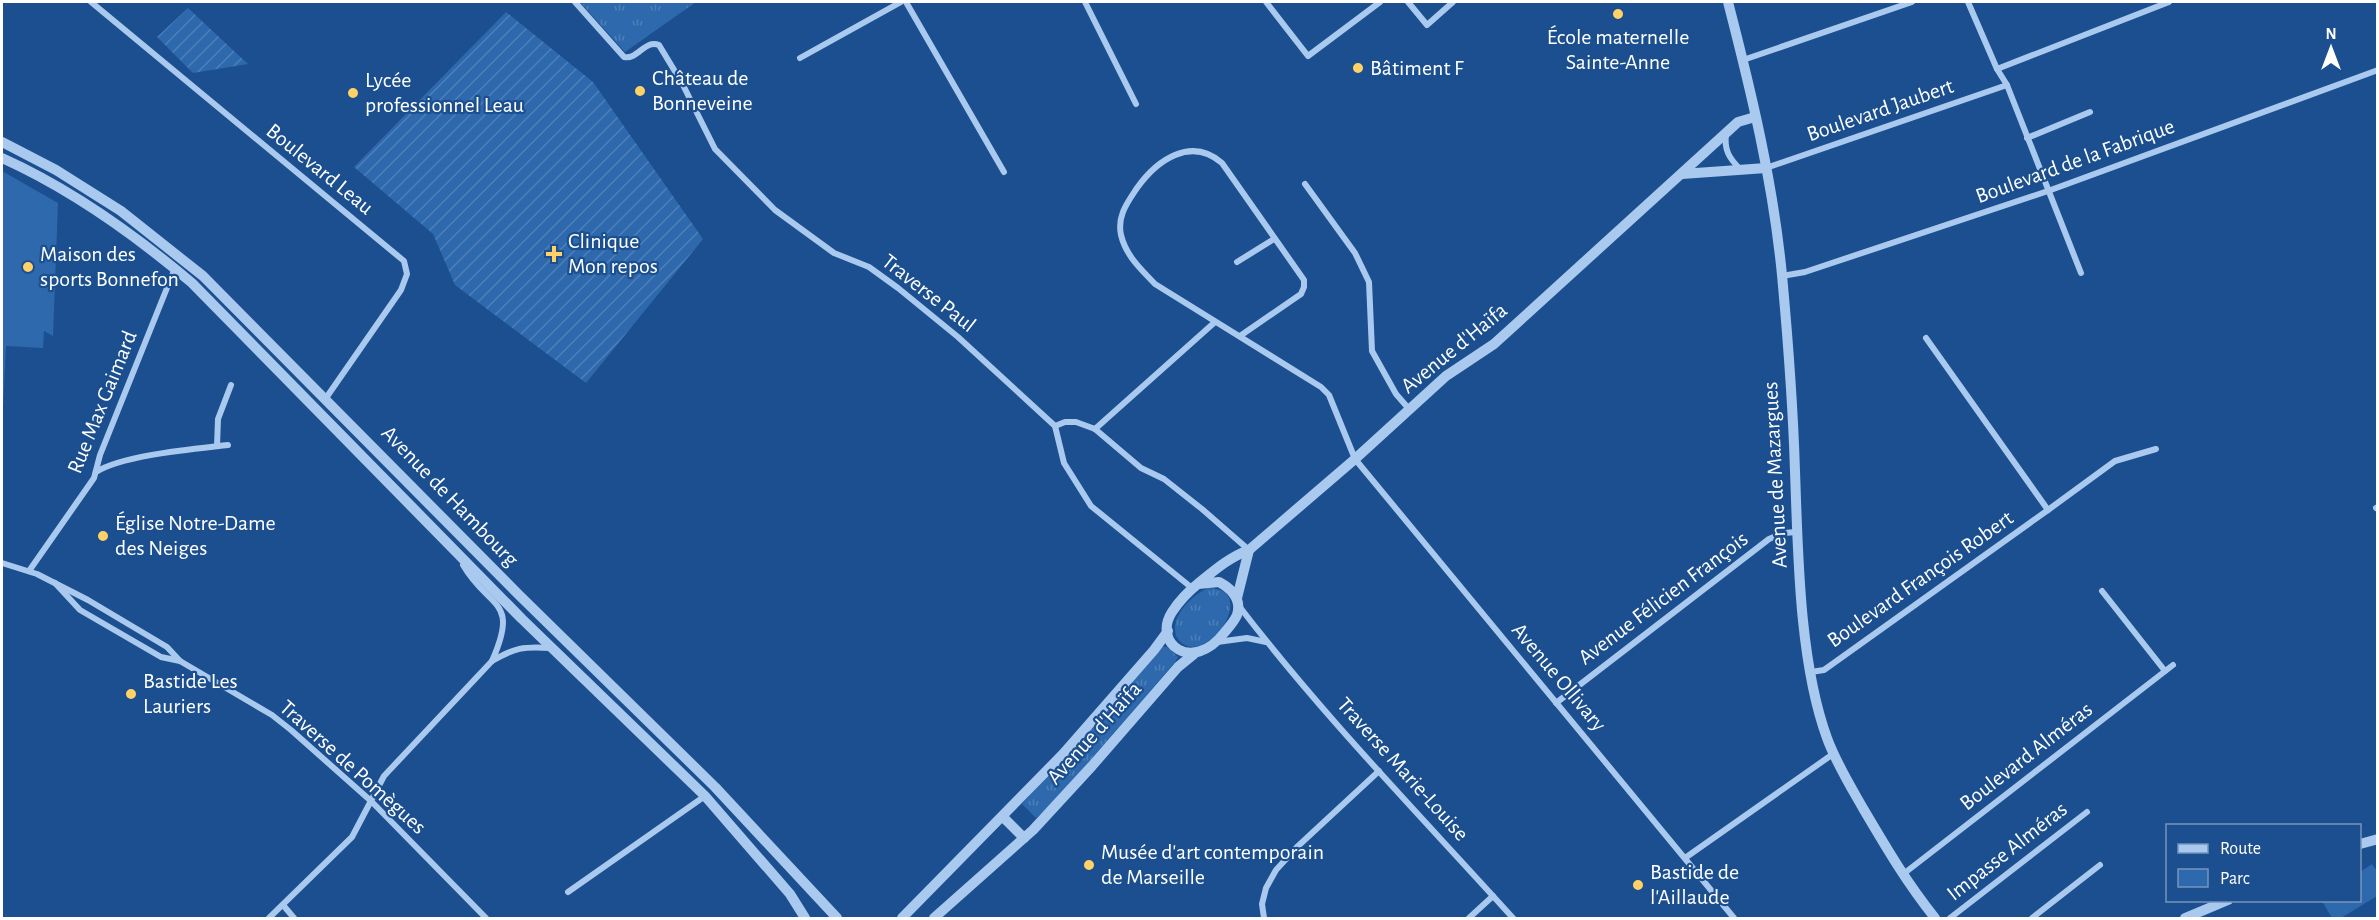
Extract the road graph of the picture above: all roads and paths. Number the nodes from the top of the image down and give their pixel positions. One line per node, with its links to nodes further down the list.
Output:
1 (91, 2): 41 (street, Boulevard Leau)
2 (575, 2): 43 (street, Traverse Paul)
3 (901, 2): 14 (street)
4 (906, 2): 28 (street)
5 (1085, 2): 19 (street)
6 (1266, 2): 7 (street)
7 (1380, 2)
8 (1408, 2): 9 (street)
9 (1453, 2)
10 (1728, 2): 15 (street, Avenue de Mazargues)
11 (1912, 2): 15 (street)
12 (1968, 2): 16 (street)
13 (2169, 2): 16 (street)
14 (800, 58)
15 (1743, 60): 21 (street, Avenue de Mazargues)
16 (1997, 69): 18 (street)
17 (2378, 70): 31 (street, Boulevard de la Fabrique)
18 (2007, 85): 23 (street); 26 (street, Boulevard Jaubert)
19 (1136, 104)
20 (2090, 112): 23 (street)
21 (1755, 117): 22 (street, Avenue d'Haïfa); 26 (street, Avenue de Mazargues)
22 (1727, 131): 27 (street); 29 (street, Avenue d'Haïfa)
23 (2027, 138): 31 (street)
24 (2, 142): 41 (street, Avenue de Hambourg)
25 (2, 158): 34 (street, Avenue de Hambourg)
26 (1766, 168): 27 (street); 36 (street, Avenue de Mazargues)
27 (1740, 169): 29 (street)
28 (1005, 172)
29 (1682, 174): 42 (street, Avenue d'Haïfa)
30 (1305, 184): 42 (street)
31 (2048, 191): 35 (street); 36 (street, Boulevard de la Fabrique)
32 (1274, 239): 33 (street); 37 (street); 38 (street)
33 (1238, 262)
34 (175, 268): 49 (street, Rue Max Gaimard); 52 (street, Avenue de Hambourg)
35 (2081, 273)
36 (1782, 276): 51 (street, Avenue de Mazargues)
37 (1215, 322): 38 (street); 44 (street)
38 (1240, 336): 48 (street, Avenue Ollivary)
39 (1926, 338): 50 (street, Boulevard François Robert)
40 (231, 385): 46 (street)
41 (326, 398): 91 (street, Avenue de Hambourg)
42 (1409, 409): 48 (street, Avenue d'Haïfa)
43 (1055, 426): 44 (street); 57 (street)
44 (1095, 429): 53 (street)
45 (228, 445): 46 (street)
46 (217, 446): 49 (street)
47 (2156, 449): 50 (street, Boulevard François Robert)
48 (1355, 459): 53 (street, Avenue d'Haïfa); 70 (street, Avenue Ollivary)
49 (96, 471): 55 (street, Rue Max Gaimard)
50 (2048, 510): 69 (street, Boulevard François Robert)
51 (1797, 532): 69 (street, Avenue de Mazargues); 70 (street, Avenue Félicien François)
52 (454, 548): 63 (street, Avenue de Hambourg); 66 (street)
53 (1249, 550): 57 (street, Avenue d'Haïfa); 59 (street)
54 (2, 563): 55 (street, Traverse de Pomègues)
55 (29, 572): 56 (street, Traverse de Pomègues)
56 (55, 583): 65 (street, Traverse de Pomègues); 65 (street, Traverse de Pomègues)
57 (1195, 586): 59 (street); 60 (street)
58 (2102, 591): 68 (street)
59 (1238, 602): 61 (street); 62 (street, Traverse Marie-Louise)
60 (1167, 631): 64 (street); 76 (street, Avenue d'Haïfa)
61 (1217, 642): 62 (street); 64 (street)
62 (1266, 642): 72 (street, Traverse Marie-Louise)
63 (552, 648): 66 (street); 73 (street, Avenue de Hambourg)
64 (1194, 654): 77 (street, Avenue d'Haïfa)
65 (180, 661): 74 (street, Traverse de Pomègues)
66 (492, 661): 74 (street)
67 (2173, 665): 68 (street, Boulevard Alméras)
68 (2165, 671): 82 (street, Boulevard Alméras)
69 (1811, 672): 71 (street, Avenue de Mazargues)
70 (1556, 703): 80 (street, Avenue Ollivary)
71 (1833, 754): 80 (street); 82 (street, Avenue de Mazargues)
72 (1379, 771): 84 (street, Traverse Marie-Louise); 94 (street)
73 (705, 796): 83 (street); 90 (street, Avenue de Hambourg)
74 (371, 801): 86 (street); 89 (street, Traverse de Pomègues)
75 (2087, 812): 99 (street, Impasse Alméras)
76 (1003, 817): 77 (street); 92 (street, Avenue d'Haïfa)
77 (1024, 838): 93 (street, Avenue d'Haïfa)
78 (2378, 840): 79 (street)
79 (2361, 844)
80 (1685, 858): 97 (street, Avenue Ollivary)
81 (2100, 865): 100 (street)
82 (1902, 875): 98 (street, Avenue de Mazargues)
83 (568, 892)
84 (1493, 896): 95 (street); 96 (street, Traverse Marie-Louise)
85 (2223, 902): 101 (street)
86 (284, 905): 87 (street); 88 (street)
87 (269, 918)
88 (294, 918)
89 (486, 918)
90 (805, 918)
91 (837, 918)
92 (902, 918)
93 (934, 918)
94 (1264, 918)
95 (1469, 918)
96 (1514, 918)
97 (1734, 918)
98 (1935, 918)
99 (1950, 918)
100 (2032, 918)
101 (2185, 918)

